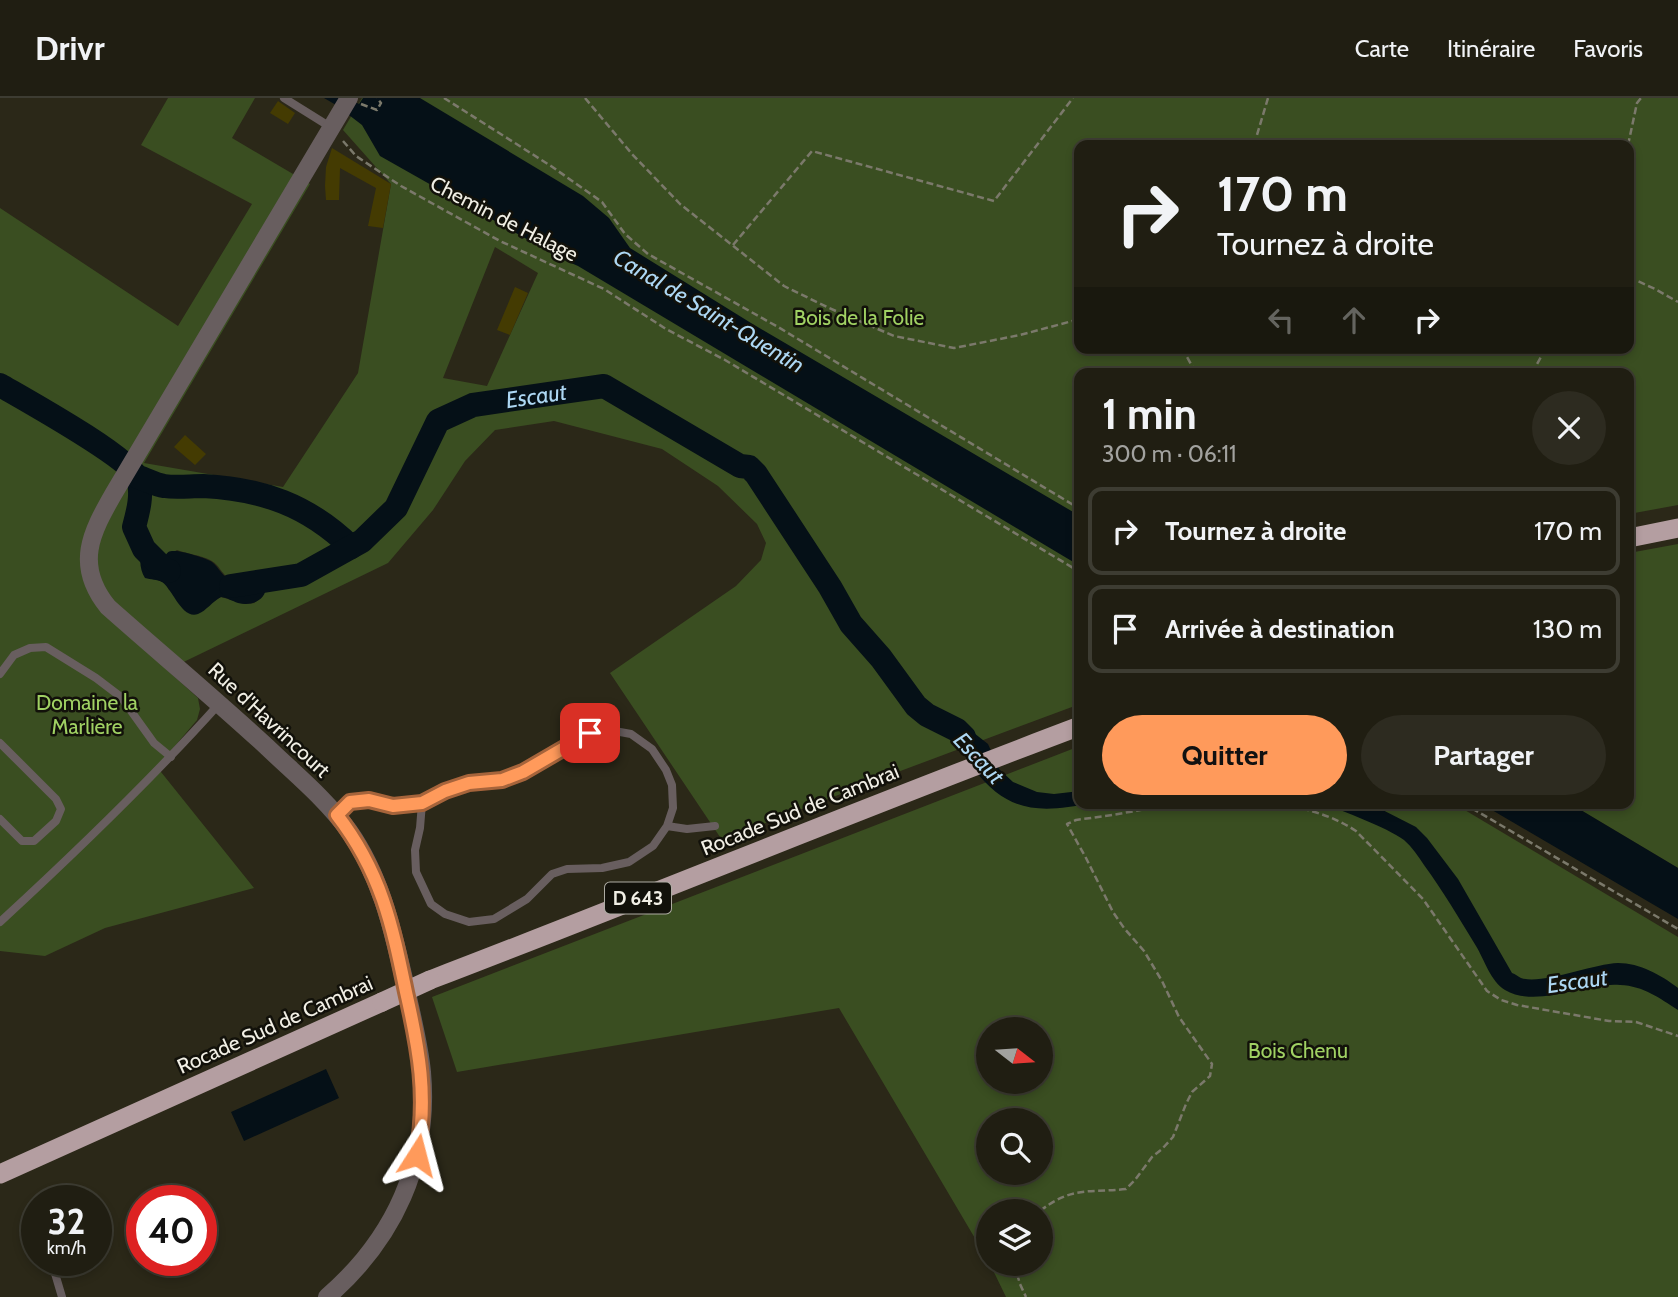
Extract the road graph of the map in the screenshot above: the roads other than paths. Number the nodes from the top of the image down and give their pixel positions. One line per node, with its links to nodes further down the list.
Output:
1 (284, 98): 3 (lane)
2 (354, 101): 3 (street, Rue d'Havrincourt)
3 (333, 126): 7 (street, Rue d'Havrincourt)
4 (1678, 528): 5 (highway)
5 (1634, 537)
6 (0, 674): 10 (lane)
7 (219, 704): 10 (lane); 12 (street, Rue d'Havrincourt)
8 (1074, 728): 17 (highway, Rocade Sud de Cambrai / D 643, bridge)
9 (1, 744): 13 (lane)
10 (172, 757): 16 (lane)
11 (422, 803): 12 (lane); 14 (lane); 14 (lane)
12 (337, 815): 20 (street, Rue d'Havrincourt)
13 (0, 819)
14 (667, 826): 15 (lane)
15 (715, 826)
16 (0, 922)
17 (0, 1174)
18 (56, 1276): 19 (lane)
19 (62, 1297)
20 (327, 1297)

